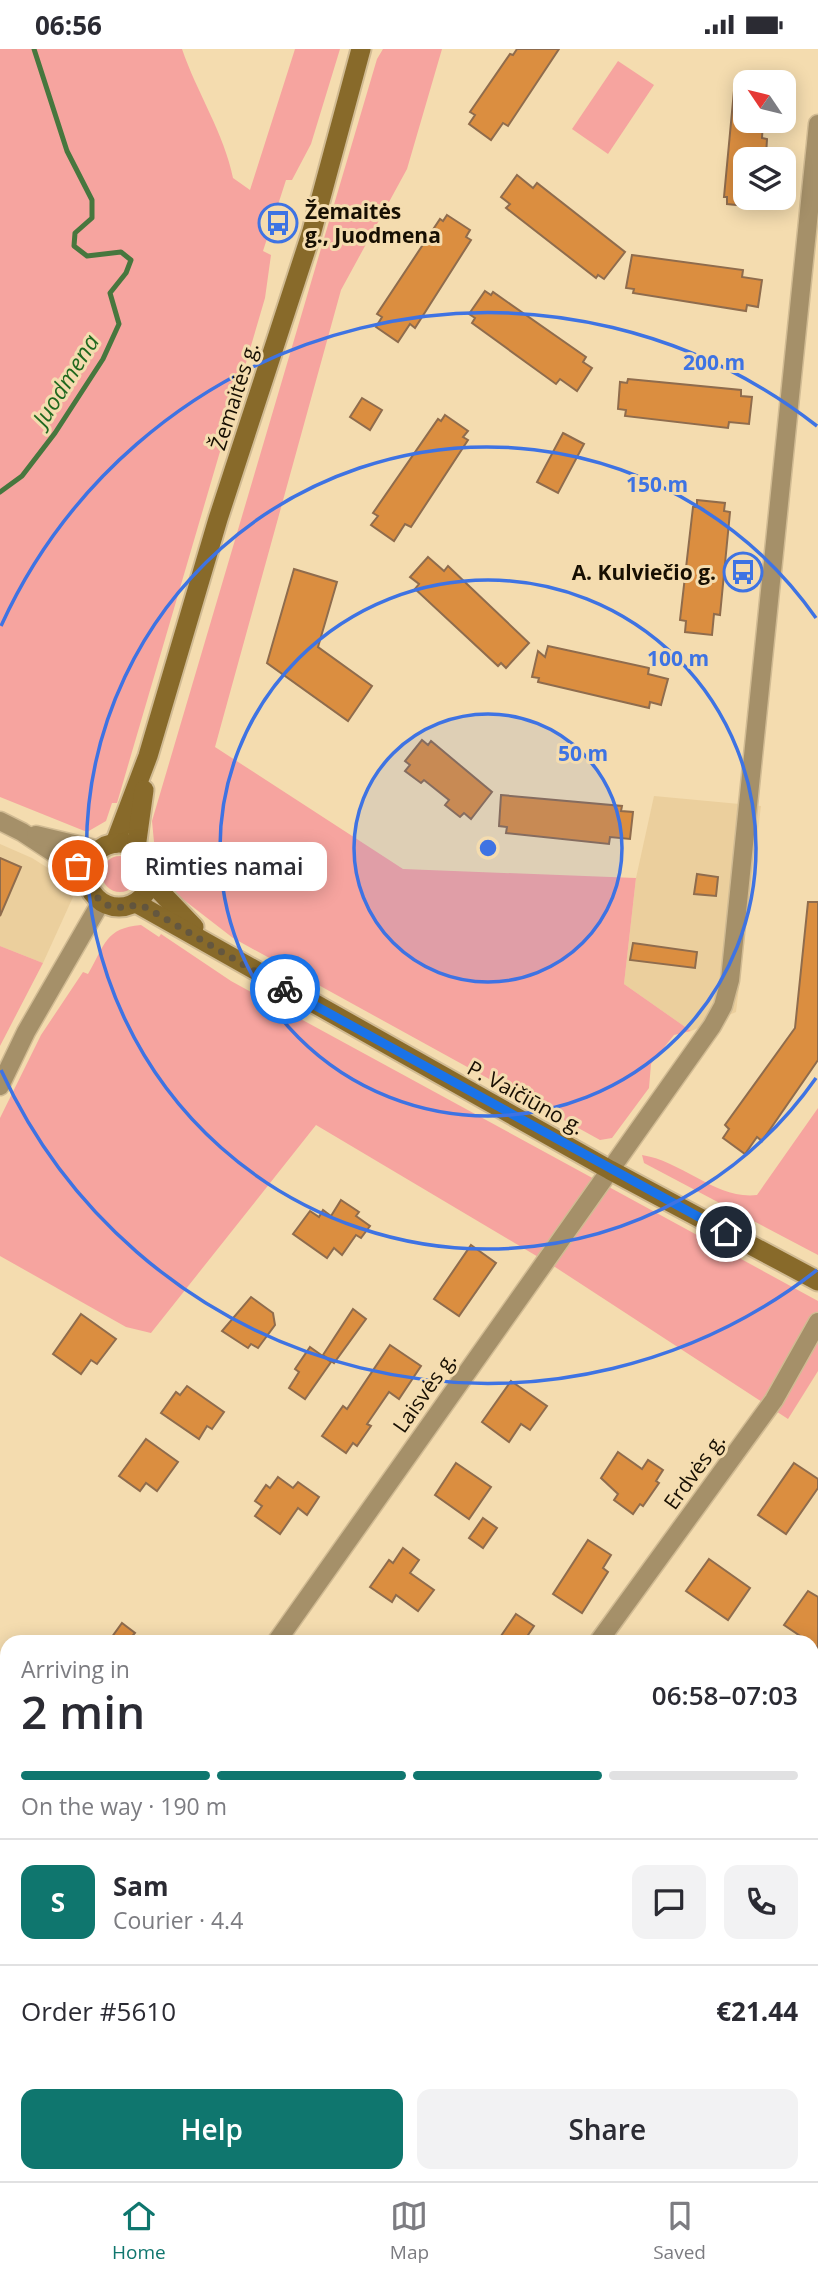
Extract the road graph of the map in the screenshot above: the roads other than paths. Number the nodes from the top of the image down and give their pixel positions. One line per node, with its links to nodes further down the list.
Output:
1 (361, 49): 3 (main road, Žemaitės g.)
2 (818, 124): 14 (street)
3 (148, 756): 6 (main road, Žemaitės g.); 7 (main road, Žemaitės g.)
4 (0, 821): 5 (street)
5 (23, 832): 6 (street); 8 (street)
6 (107, 847): 7 (main road); 8 (main road)
7 (136, 848): 9 (main road)
8 (87, 875): 10 (main road)
9 (151, 883): 11 (main road); 12 (main road, P. Vaičiūno g.)
10 (101, 902): 11 (main road); 13 (street)
11 (136, 903): 12 (main road, P. Vaičiūno g.)
12 (215, 947): 14 (main road, P. Vaičiūno g.)
13 (0, 1086)
14 (610, 1170): 15 (main road, P. Vaičiūno g.); 17 (street, Laisvės g.)
15 (818, 1281)
16 (818, 1322): 18 (street, Erdvės g.)
17 (280, 1635)
18 (603, 1635)

